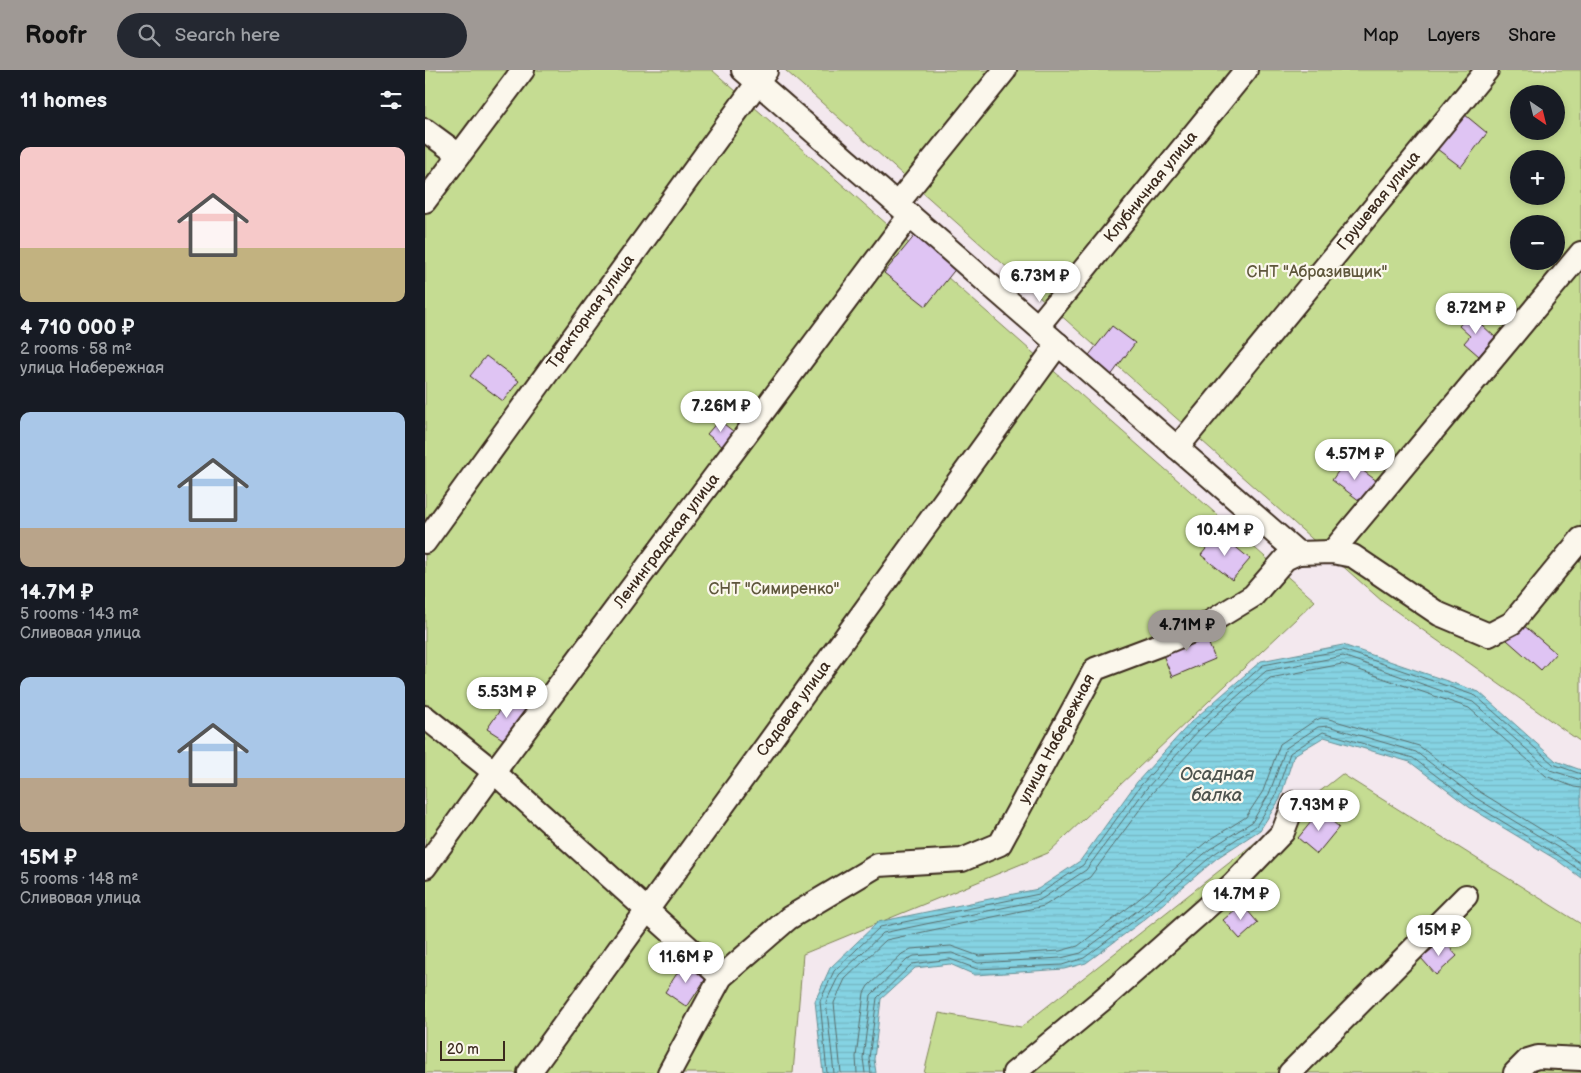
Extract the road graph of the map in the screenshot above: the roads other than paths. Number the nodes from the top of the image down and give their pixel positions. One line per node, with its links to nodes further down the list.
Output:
1 (523, 70): 7 (street)
2 (1005, 70): 9 (street, Ленинградская улица)
3 (1246, 70): 11 (street, Клубничная улица)
4 (1487, 70): 13 (street, Грушевая улица)
5 (755, 74): 9 (street); 15 (street, Тракторная улица)
6 (425, 130): 7 (street)
7 (459, 155): 8 (street)
8 (425, 201)
9 (903, 210): 11 (street); 19 (street, Ленинградская улица)
10 (1581, 253): 16 (street)
11 (1038, 326): 12 (street)
12 (1058, 344): 13 (street); 23 (street, Садовая улица)
13 (1177, 448): 17 (street)
14 (1581, 539): 16 (street)
15 (425, 542)
16 (1332, 552): 17 (street)
17 (1298, 553): 24 (street, улица Набережная)
18 (425, 717): 19 (street)
19 (494, 772): 21 (street, Ленинградская улица); 23 (street)
20 (1295, 803): 28 (street)
21 (425, 867)
22 (1466, 896): 29 (street)
23 (647, 912): 24 (street); 26 (street, Садовая улица)
24 (721, 978): 27 (street, улица Набережная)
25 (1581, 1059): 30 (street)
26 (529, 1073)
27 (669, 1073)
28 (1014, 1073)
29 (1290, 1073)
30 (1515, 1073)

